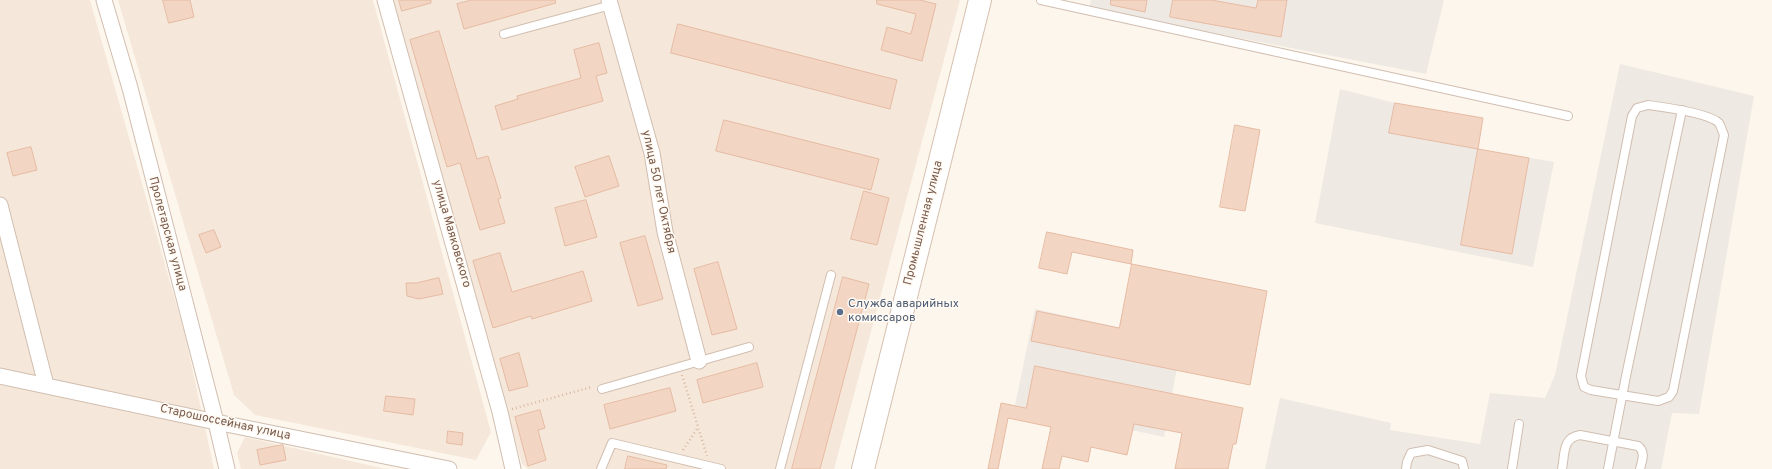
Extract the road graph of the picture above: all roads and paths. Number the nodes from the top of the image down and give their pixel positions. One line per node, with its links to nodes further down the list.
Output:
1 (104, 0): 19 (street, Пролетарская улица)
2 (385, 0): 18 (street, улица Маяковского)
3 (980, 0): 31 (street, Промышленная улица)
4 (1042, 0): 8 (lane)
5 (610, 2): 6 (lane); 12 (street, улица 50 лет Октября)
6 (504, 34)
7 (1682, 110): 17 (lane); 17 (lane); 17 (lane)
8 (1568, 116)
9 (0, 205): 15 (street)
10 (831, 275): 30 (lane)
11 (749, 348): 12 (lane)
12 (699, 362): 13 (lane)
13 (680, 367): 16 (lane); 21 (path)
14 (0, 376): 15 (street, Старошоссейная улица)
15 (46, 385): 19 (street, Старошоссейная улица)
16 (602, 388): 18 (path)
17 (1622, 395): 22 (lane)
18 (500, 412): 27 (street, улица Маяковского)
19 (216, 422): 25 (street, Пролетарская улица); 26 (street, Старошоссейная улица)
20 (1519, 424): 34 (lane)
21 (698, 429): 23 (path); 24 (path)
22 (1613, 441): 35 (lane); 36 (lane); 37 (lane)
23 (677, 458): 24 (lane); 28 (lane)
24 (710, 466): 29 (lane)
25 (227, 469)
26 (450, 469)
27 (513, 469)
28 (602, 469)
29 (721, 469)
30 (780, 469)
31 (863, 469)
32 (1406, 469): 33 (lane)
33 (1464, 469)
34 (1512, 469)
35 (1562, 469)
36 (1608, 469)
37 (1640, 469)

